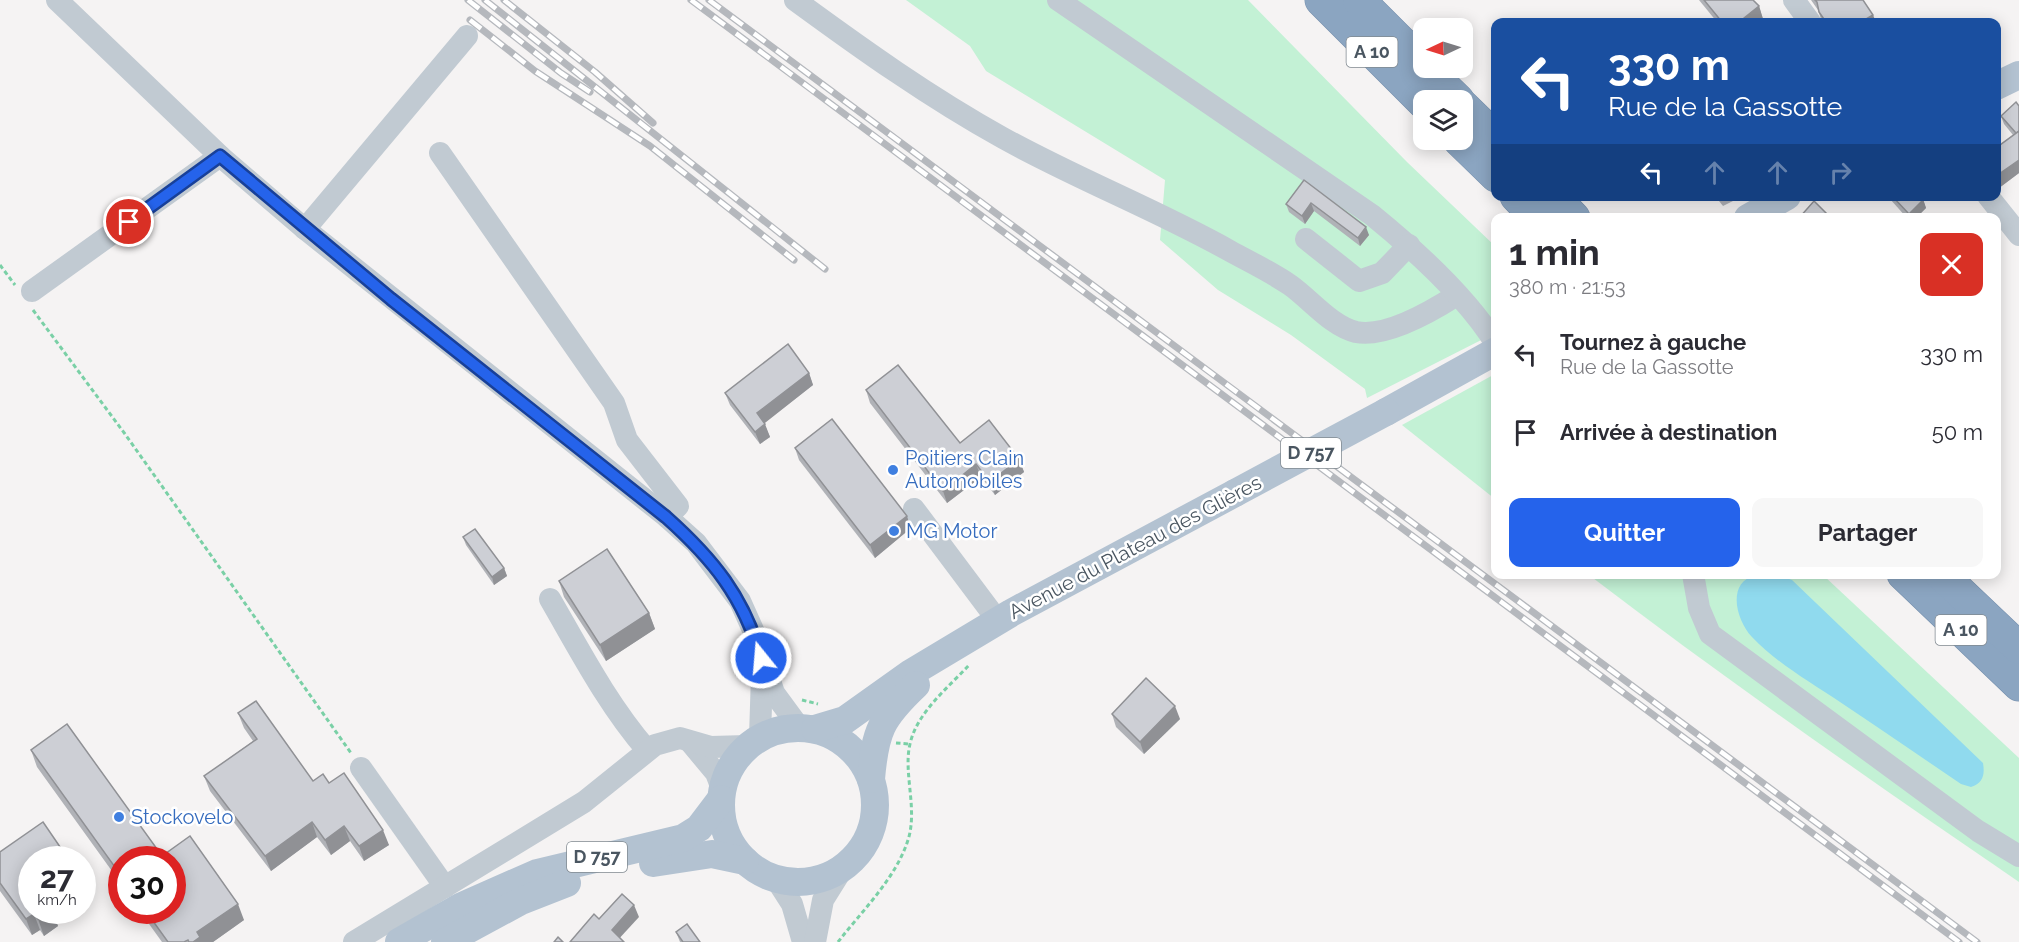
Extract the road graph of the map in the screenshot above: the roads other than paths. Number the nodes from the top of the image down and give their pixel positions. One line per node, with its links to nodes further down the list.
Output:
1 (57, 0): 21 (street)
2 (795, 0): 34 (street)
3 (1058, 0): 33 (street)
4 (1306, 0): 11 (street)
5 (1321, 0): 12 (highway, A 10)
6 (1359, 0): 10 (highway, A 10)
7 (1794, 0): 8 (street)
8 (1807, 18)
9 (467, 36): 30 (street)
10 (1413, 67)
11 (1413, 69)
12 (1413, 69)
13 (2019, 75): 15 (main road)
14 (1426, 78): 16 (highway, A 10)
15 (2001, 84)
16 (1444, 90)
17 (1473, 116): 18 (highway)
18 (1491, 133)
19 (1469, 150): 22 (highway)
20 (440, 153): 39 (street)
21 (220, 156): 30 (street); 35 (street)
22 (1491, 171)
23 (1521, 201): 27 (highway)
24 (1558, 201): 28 (highway)
25 (1779, 201): 29 (main road)
26 (1992, 201): 31 (street)
27 (1532, 213)
28 (1569, 213)
29 (1757, 213)
30 (305, 229): 39 (street)
31 (2019, 235)
32 (1306, 239): 33 (street)
33 (1409, 245): 34 (street)
34 (1457, 295): 36 (street)
35 (27, 296)
36 (1491, 336)
37 (1491, 354): 44 (main road, Avenue du Plateau des Glières / D 757, bridge)
38 (914, 508): 44 (street)
39 (666, 517): 47 (street)
40 (1694, 579): 56 (street)
41 (1908, 579): 48 (highway, A 10)
42 (1946, 579): 45 (highway, A 10)
43 (550, 599): 52 (street)
44 (998, 621): 46 (main road, Avenue du Plateau des Glières / D 757)
45 (2019, 648)
46 (969, 651): 49 (main road, Avenue du Plateau des Glières / D 757); 54 (main road, Avenue du Plateau des Glières / D 757)
47 (761, 658): 49 (street); 50 (street)
48 (2019, 685)
49 (811, 720): 50 (main road); 54 (main road)
50 (754, 742): 51 (street); 55 (main road)
51 (691, 743): 52 (street); 55 (street)
52 (647, 750): 60 (street)
53 (361, 768): 60 (street)
54 (871, 779): 58 (main road)
55 (722, 794): 57 (main road); 60 (main road, D 757)
56 (2019, 856)
57 (745, 861): 59 (main road); 60 (main road, D 757)
58 (843, 868): 59 (main road); 65 (street)
59 (776, 879): 64 (street)
60 (461, 906): 61 (street); 62 (main road, D 757); 63 (main road, D 757)
61 (354, 942)
62 (399, 942)
63 (445, 942)
64 (803, 942)
65 (815, 942)

